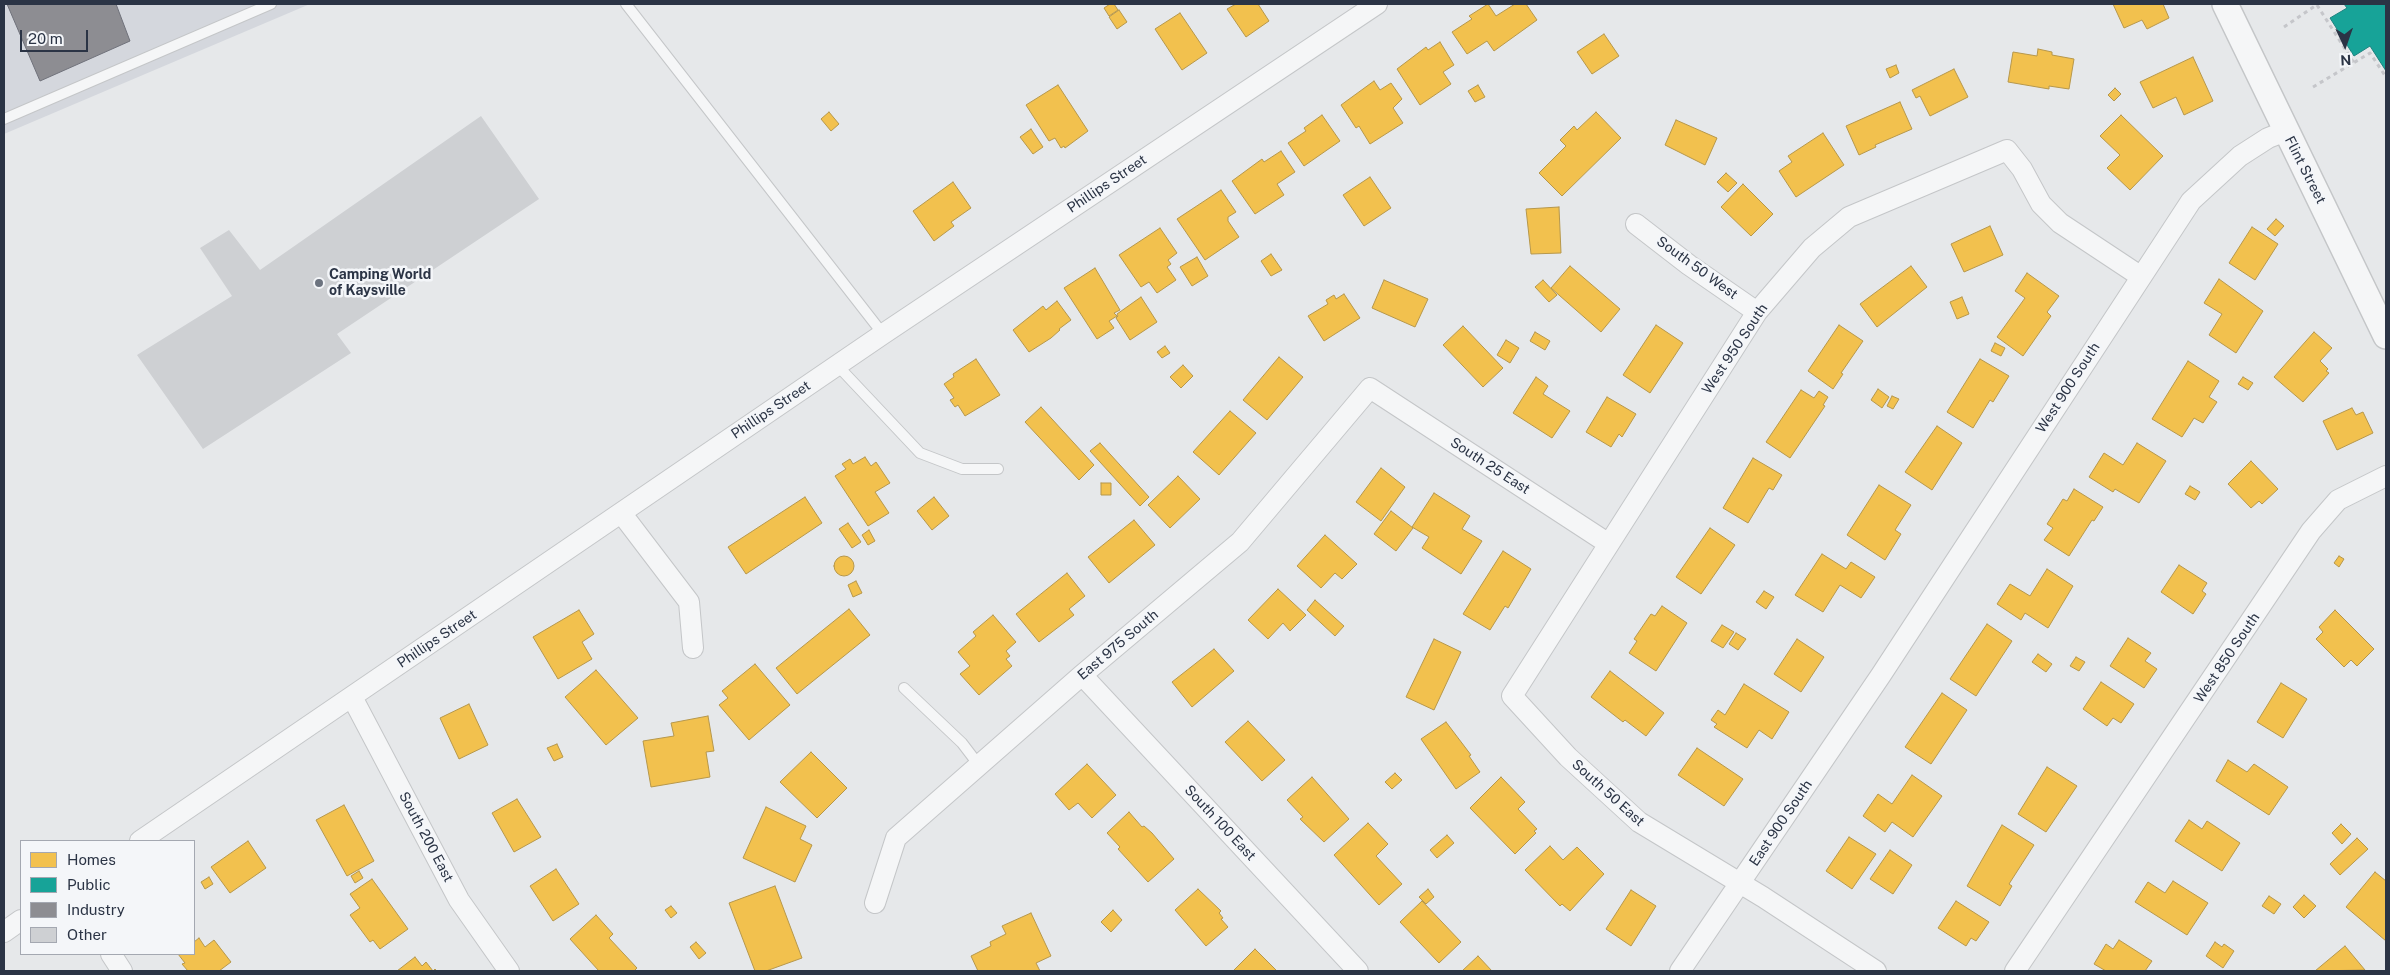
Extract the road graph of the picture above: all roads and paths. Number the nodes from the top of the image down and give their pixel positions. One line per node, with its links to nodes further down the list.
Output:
1 (271, 4): 10 (lane)
2 (626, 4): 15 (lane)
3 (1377, 4): 15 (street, Phillips Street)
4 (2225, 4): 11 (street, Flint Street)
5 (2318, 4): 6 (path); 7 (path)
6 (2284, 27)
7 (2354, 63): 8 (path); 9 (path)
8 (2386, 77)
9 (2313, 86)
10 (4, 119)
11 (2286, 131): 13 (street, West 900 South); 16 (street, Flint Street)
12 (1636, 224): 14 (street, South 50 West)
13 (2140, 276): 14 (street, West 950 South); 26 (street, West 900 South)
14 (1757, 312): 22 (street, West 950 South)
15 (883, 334): 17 (street, Phillips Street)
16 (2386, 336)
17 (837, 365): 19 (lane); 21 (street, Phillips Street)
18 (1370, 388): 22 (street, South 25 East); 25 (street, East 975 South)
19 (998, 469)
20 (2386, 476): 41 (street, West 850 South)
21 (622, 514): 24 (street); 28 (street, Phillips Street)
22 (1609, 544): 23 (street, West 950 South)
23 (1580, 591): 31 (street, South 50 East)
24 (693, 648)
25 (1082, 674): 29 (street, East 975 South); 36 (street, South 100 East)
26 (1881, 675): 31 (street, East 900 South)
27 (904, 688): 29 (lane)
28 (352, 697): 30 (street, Phillips Street); 38 (street, South 200 East)
29 (978, 764): 32 (street, East 975 South)
30 (142, 840)
31 (1741, 884): 39 (street, East 900 South); 40 (street, South 50 East)
32 (875, 903)
33 (20, 921): 34 (street)
34 (4, 932)
35 (112, 955): 37 (street)
36 (1354, 970)
37 (122, 971)
38 (509, 971)
39 (1680, 971)
40 (1876, 971)
41 (2015, 971)

